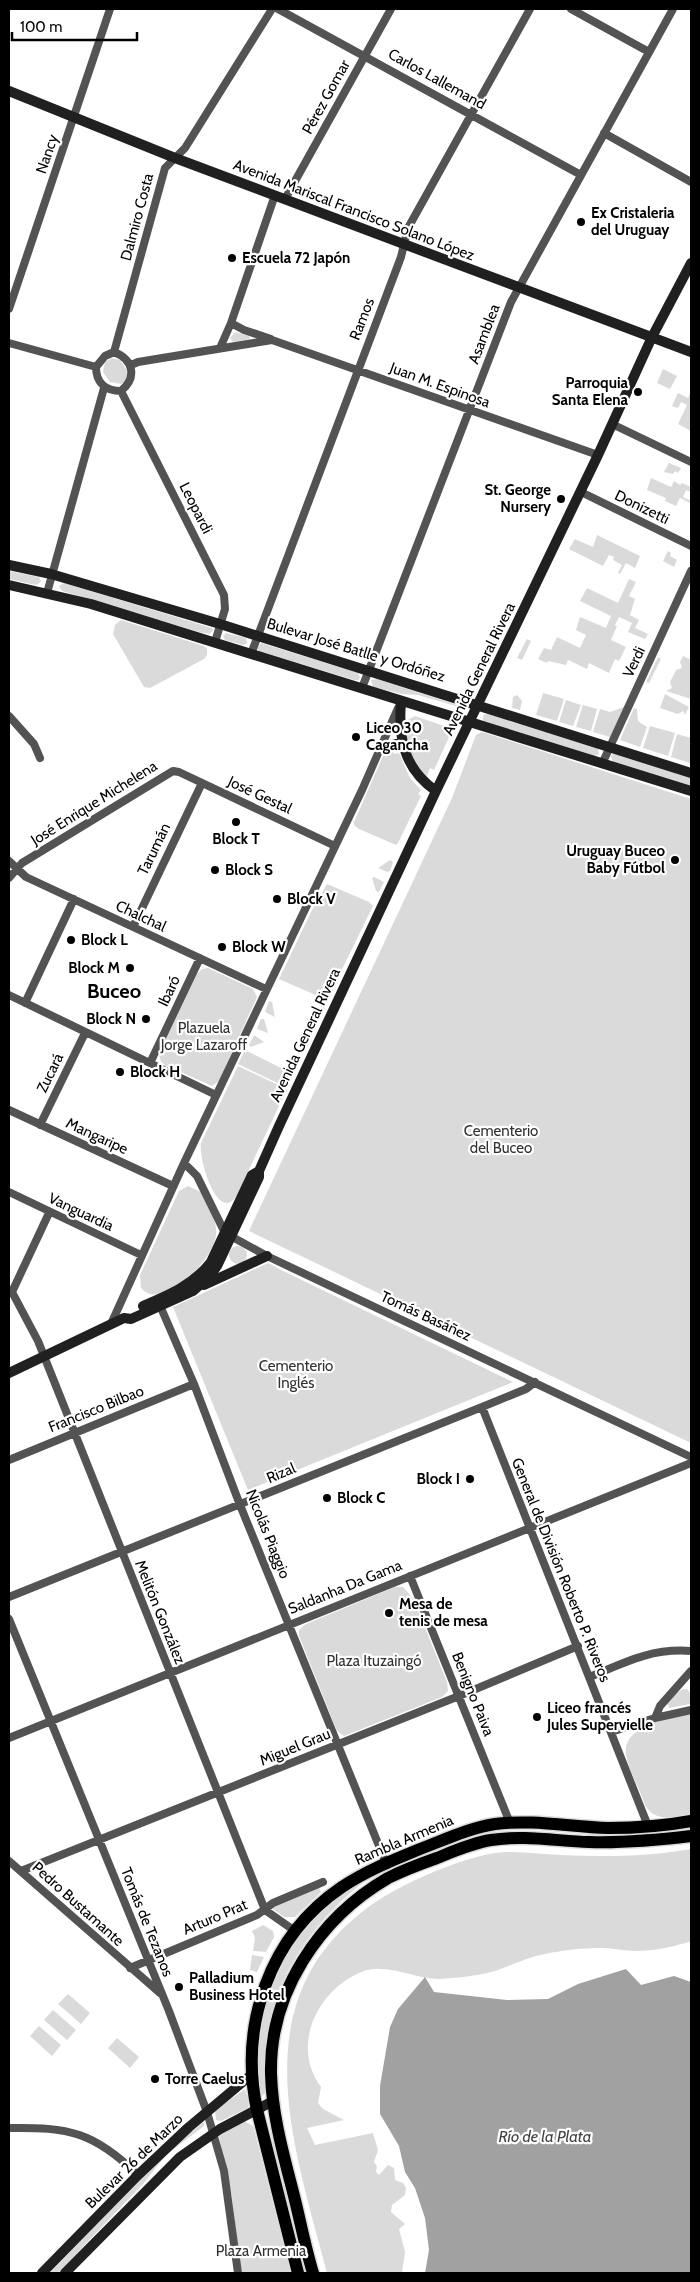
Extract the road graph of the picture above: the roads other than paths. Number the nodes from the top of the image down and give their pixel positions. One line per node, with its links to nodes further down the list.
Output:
1 (110, 9): 12 (street, Nancy)
2 (272, 9): 14 (street, Dalmiro Costa)
3 (278, 9): 9 (street, Carlos Lallemand)
4 (390, 9): 9 (street, Pérez Gomar)
5 (530, 9): 11 (street, Ramos)
6 (571, 9): 8 (street)
7 (674, 9): 8 (street, Asamblea)
8 (649, 52): 13 (street, Asamblea)
9 (365, 55): 11 (street, Carlos Lallemand); 18 (street, Pérez Gomar)
10 (9, 91): 12 (main road, Avenida Mariscal Francisco Solano López)
11 (472, 114): 15 (street, Carlos Lallemand); 19 (street, Ramos)
12 (73, 118): 14 (main road, Avenida Mariscal Francisco Solano López); 22 (street, Nancy)
13 (604, 133): 15 (street, Asamblea); 16 (street)
14 (175, 158): 17 (main road, Avenida Mariscal Francisco Solano López); 28 (street, Dalmiro Costa)
15 (581, 175): 21 (street, Asamblea)
16 (691, 182)
17 (275, 195): 18 (main road, Avenida Mariscal Francisco Solano López); 23 (street)
18 (285, 199): 19 (main road, Avenida Mariscal Francisco Solano López)
19 (402, 244): 21 (main road, Avenida Mariscal Francisco Solano López); 32 (street, Ramos)
20 (691, 263): 24 (main road, Avenida General Rivera)
21 (518, 288): 24 (main road, Avenida Mariscal Francisco Solano López); 35 (street, Asamblea)
22 (9, 309)
23 (231, 323): 25 (street, Juan M. Espinosa); 27 (street)
24 (652, 337): 29 (main road, Avenida Mariscal Francisco Solano López); 36 (main road, Avenida General Rivera)
25 (272, 340): 27 (street, Juan M. Espinosa); 32 (street, Juan M. Espinosa)
26 (9, 343): 31 (street)
27 (220, 348): 30 (street, Juan M. Espinosa)
28 (114, 352): 30 (street); 31 (street)
29 (691, 352)
30 (131, 365): 34 (street)
31 (96, 367): 33 (street)
32 (357, 370): 35 (street, Juan M. Espinosa); 47 (street, Ramos)
33 (104, 388): 34 (street); 43 (street)
34 (121, 391): 46 (street, Leopardi)
35 (469, 410): 37 (street, Juan M. Espinosa); 50 (street, Asamblea)
36 (612, 424): 37 (main road, Avenida General Rivera); 38 (street)
37 (598, 455): 39 (main road, Avenida General Rivera)
38 (691, 462)
39 (581, 492): 40 (street, Donizetti); 53 (main road, Avenida General Rivera)
40 (691, 546)
41 (9, 565): 43 (main road, Bulevar José Batlle y Ordóñez)
42 (691, 571): 57 (street, Verdi)
43 (51, 574): 45 (street); 46 (main road, Bulevar José Batlle y Ordóñez)
44 (9, 585): 45 (main road)
45 (47, 593): 48 (main road)
46 (220, 624): 47 (main road, Bulevar José Batlle y Ordóñez); 48 (street, Leopardi)
47 (258, 635): 49 (street, Ramos); 50 (main road, Bulevar José Batlle y Ordóñez)
48 (215, 642): 49 (main road)
49 (251, 654): 51 (main road)
50 (369, 670): 51 (street, Asamblea); 53 (main road, Bulevar José Batlle y Ordóñez)
51 (362, 688): 52 (main road)
52 (401, 702): 55 (main road); 56 (main road); 58 (street)
53 (479, 704): 55 (main road, Avenida General Rivera); 57 (main road, Bulevar José Batlle y Ordóñez)
54 (9, 716): 59 (street)
55 (470, 722): 60 (main road); 65 (main road, Avenida General Rivera)
56 (403, 745): 58 (main road); 65 (main road)
57 (610, 747): 60 (street, Verdi); 62 (main road, Bulevar José Batlle y Ordóñez)
58 (382, 748): 66 (street)
59 (40, 758)
60 (602, 764): 64 (main road)
61 (173, 771): 63 (street, José Gestal); 68 (street, José Enrique Michelena)
62 (691, 773)
63 (202, 783): 66 (street, José Gestal); 71 (street, Tarumán)
64 (691, 791)
65 (436, 792): 85 (main road, Avenida General Rivera)
66 (335, 846): 73 (street)
67 (9, 861): 68 (street, Chalchal)
68 (15, 869): 69 (street, José Enrique Michelena); 70 (street, Chalchal)
69 (9, 878)
70 (74, 900): 71 (street, Chalchal); 75 (street)
71 (133, 927): 72 (street, Chalchal)
72 (200, 958): 73 (street, Chalchal); 77 (street, Ibaró)
73 (266, 989): 78 (street)
74 (9, 995): 75 (street)
75 (25, 1003): 76 (street)
76 (85, 1033): 77 (street); 80 (street, Zucará)
77 (150, 1063): 78 (street)
78 (216, 1095): 81 (street)
79 (9, 1110): 80 (street, Mangaripe)
80 (40, 1125): 82 (street, Mangaripe)
81 (184, 1163): 82 (street); 85 (street)
82 (173, 1186): 86 (street)
83 (9, 1192): 84 (street, Vanguardia)
84 (49, 1213): 86 (street, Vanguardia); 89 (street)
85 (229, 1235): 87 (street, Tomás Basáñez); 88 (main road, Avenida General Rivera); 90 (main road, Avenida General Rivera)
86 (141, 1255): 91 (street)
87 (267, 1256): 88 (main road); 94 (street, Tomás Basáñez)
88 (199, 1287): 90 (main road, Avenida General Rivera)
89 (10, 1291): 92 (street, Melitón González)
90 (159, 1303): 91 (main road, Avenida General Rivera); 95 (street, Nicolás Piaggio)
91 (111, 1324): 92 (main road, Avenida General Rivera)
92 (44, 1357): 93 (main road, Avenida General Rivera); 97 (street, Melitón González)
93 (9, 1373)
94 (535, 1382): 96 (street, Rizal); 98 (street, Tomás Basáñez)
95 (194, 1384): 97 (street, Francisco Bilbao); 101 (street, Nicolás Piaggio)
96 (482, 1407): 101 (street, Rizal); 102 (street, General de División Roberto P. Riveros)
97 (74, 1433): 99 (street, Francisco Bilbao); 103 (street, Melitón González)
98 (691, 1457)
99 (9, 1460)
100 (691, 1463): 102 (street, Saldanha Da Gama)
101 (240, 1505): 103 (street, Rizal); 107 (street, Nicolás Piaggio)
102 (530, 1528): 104 (street, Saldanha Da Gama); 108 (street, General de División Roberto P. Riveros)
103 (122, 1553): 105 (street, Rizal); 110 (street, Melitón González)
104 (410, 1576): 107 (street, Saldanha Da Gama); 114 (street, Benigno Paiva)
105 (9, 1597)
106 (9, 1619): 117 (street, Tomás de Tezanos)
107 (290, 1624): 110 (street, Saldanha Da Gama); 120 (street, Nicolás Piaggio)
108 (578, 1646): 112 (street, General de División Roberto P. Riveros); 114 (street, Miguel Grau)
109 (691, 1651): 112 (street)
110 (170, 1674): 117 (street, Saldanha Da Gama); 121 (street, Melitón González)
111 (689, 1674): 113 (street); 116 (street)
112 (590, 1677): 118 (street, General de División Roberto P. Riveros)
113 (691, 1685)
114 (458, 1696): 120 (street, Miguel Grau); 123 (street, Benigno Paiva)
115 (691, 1710): 116 (street)
116 (655, 1718): 118 (street)
117 (50, 1722): 119 (street, Saldanha Da Gama); 126 (street, Tomás de Tezanos)
118 (611, 1732): 124 (street, General de División Roberto P. Riveros)
119 (9, 1738)
120 (338, 1744): 121 (street, Miguel Grau); 128 (street, Nicolás Piaggio)
121 (218, 1793): 126 (street, Miguel Grau); 131 (street, Melitón González)
122 (691, 1821): 124 (main road, Rambla Armenia)
123 (510, 1823): 124 (main road, Rambla Armenia); 128 (main road, Rambla Armenia)
124 (648, 1826)
125 (691, 1836): 133 (main road, Rambla Armenia)
126 (98, 1840): 129 (street, Miguel Grau); 134 (street, Tomás de Tezanos)
127 (9, 1862): 129 (street, Pedro Bustamante)
128 (386, 1863): 132 (main road, Rambla Armenia); 133 (main road)
129 (21, 1872): 135 (street, Pedro Bustamante)
130 (323, 1882): 131 (street)
131 (265, 1910): 132 (street); 134 (street, Arturo Prat)
132 (295, 1931): 137 (main road, Rambla Armenia)
133 (322, 1934): 138 (main road, Rambla Armenia)
134 (148, 1960): 135 (street); 136 (street, Tomás de Tezanos)
135 (130, 1968): 136 (street, Pedro Bustamante)
136 (162, 1994): 140 (street, Tomás de Tezanos)
137 (251, 2075): 139 (main road, Rambla Armenia); 140 (main road, Bulevar 26 de Marzo)
138 (273, 2101): 139 (main road, Bulevar 26 de Marzo); 148 (main road, Rambla Armenia)
139 (257, 2110): 142 (main road, Bulevar 26 de Marzo); 147 (main road, Rambla Armenia)
140 (207, 2112): 142 (street, Tomás de Tezanos); 143 (main road, Bulevar 26 de Marzo)
141 (9, 2128): 143 (street)
142 (213, 2133): 145 (main road, Bulevar 26 de Marzo); 146 (street, Tomás de Tezanos)
143 (138, 2175): 144 (main road, Bulevar 26 de Marzo)
144 (42, 2273)
145 (65, 2273)
146 (238, 2273)
147 (298, 2273)
148 (313, 2273)

